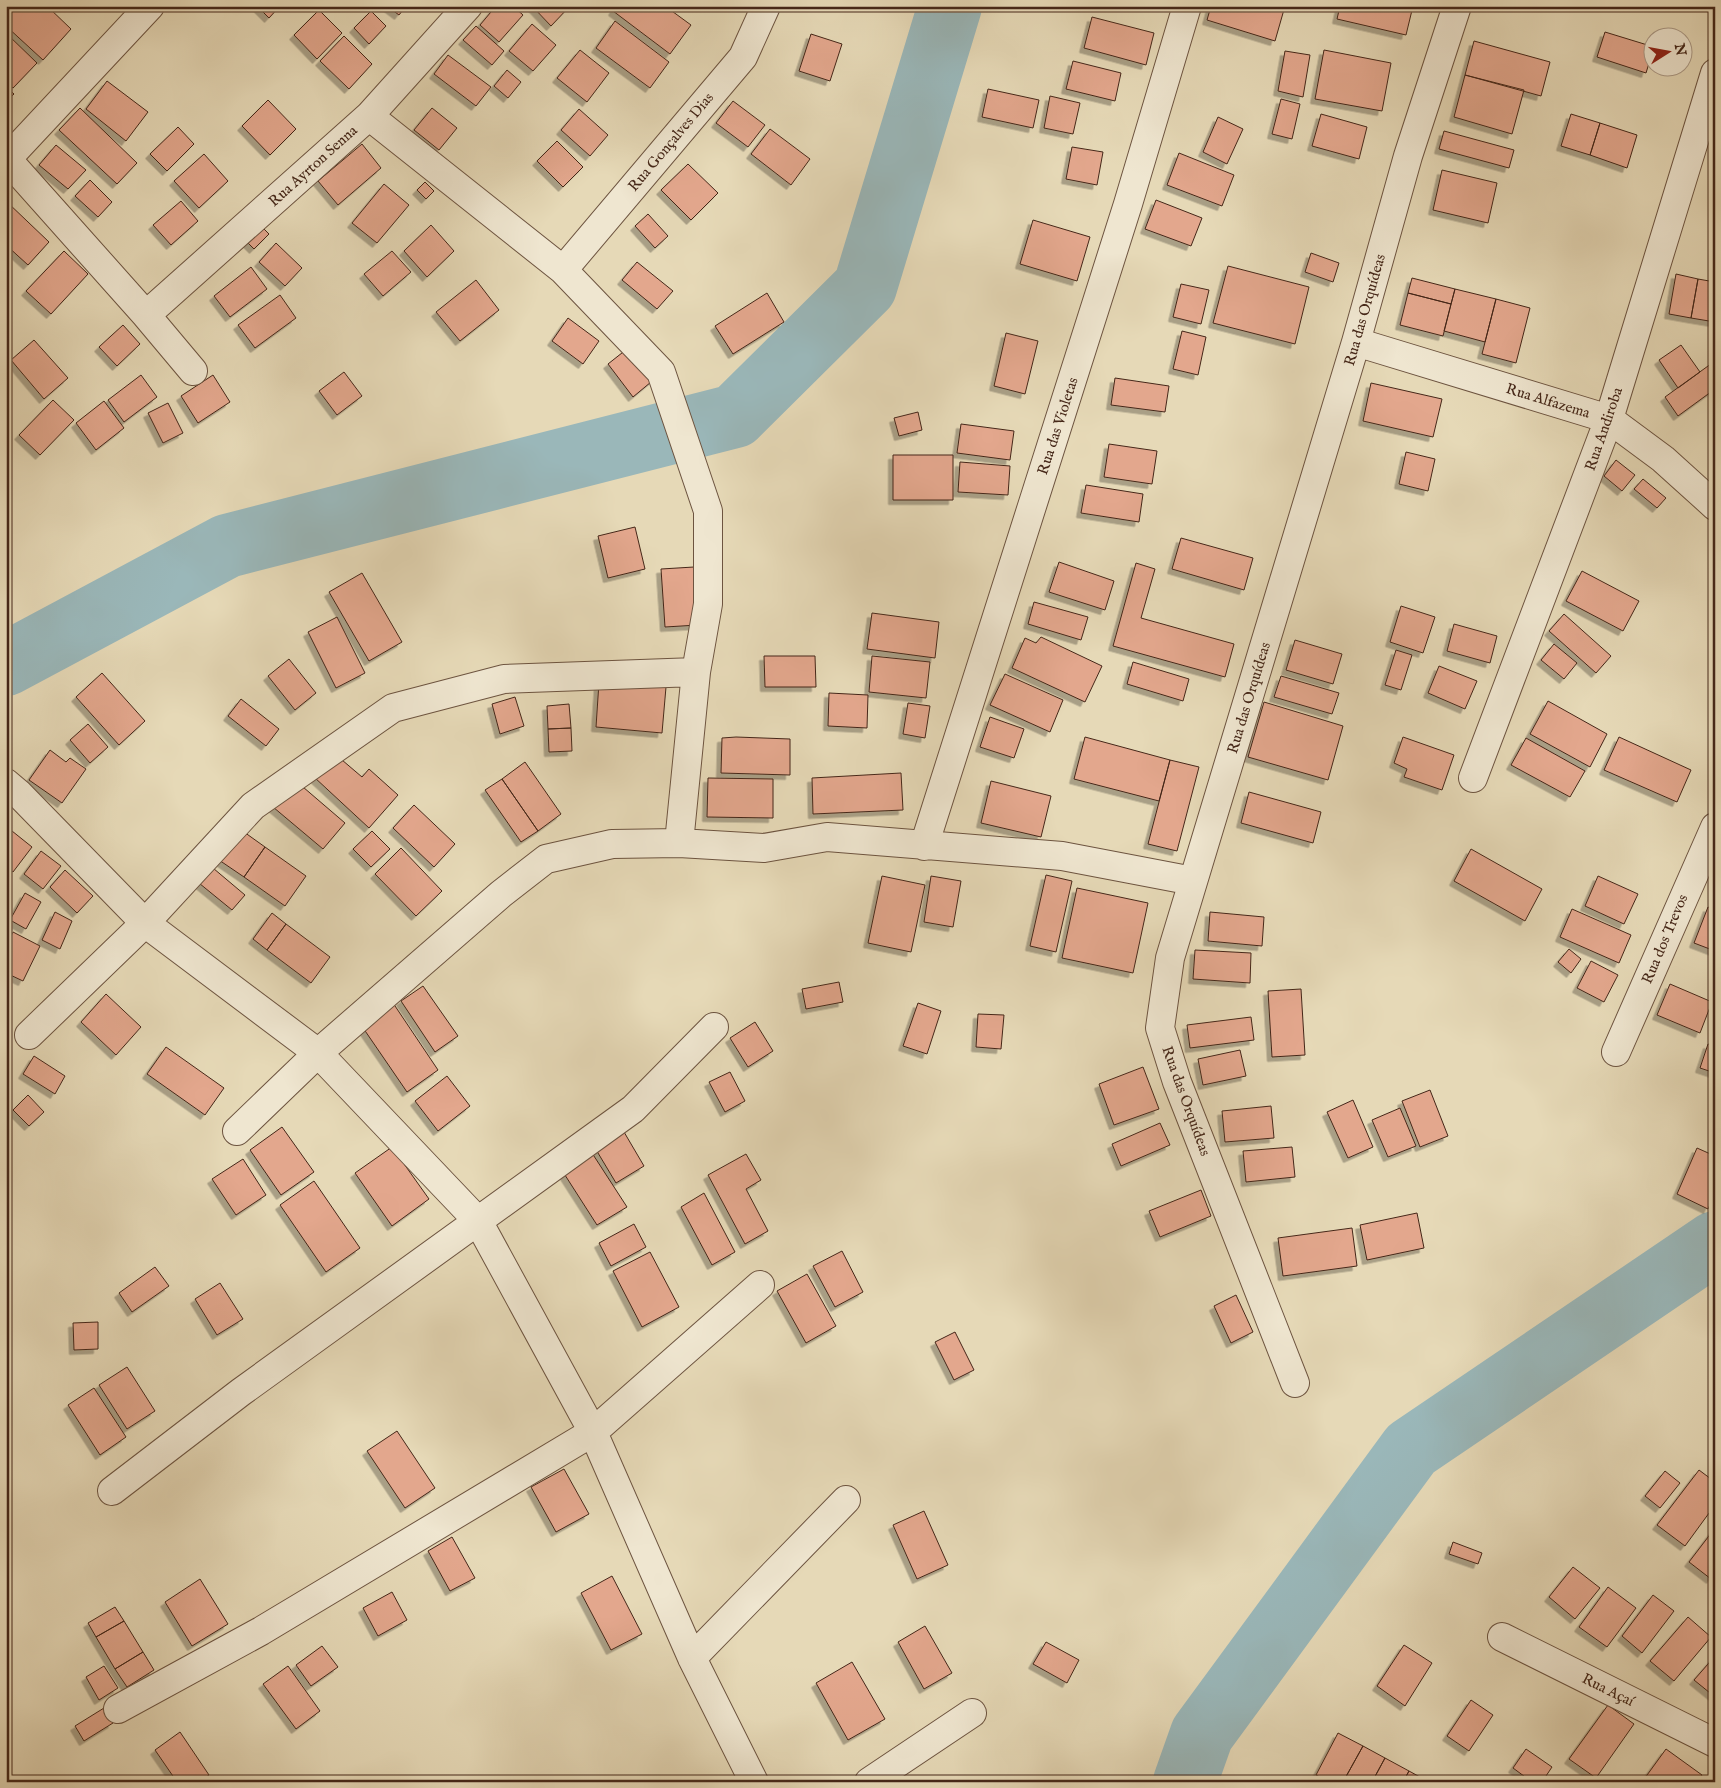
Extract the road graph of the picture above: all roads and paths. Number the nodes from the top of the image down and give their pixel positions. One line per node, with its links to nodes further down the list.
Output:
1 (150, 6): 8 (street)
2 (468, 6): 7 (street, Rua Ayrton Senna)
3 (766, 6): 9 (street, Rua Gonçalves Dias)
4 (1187, 6): 20 (street, Rua das Violetas)
5 (1457, 6): 11 (street, Rua das Orquídeas)
6 (1715, 73): 13 (street, Rua Andiroba)
7 (369, 116): 9 (street); 10 (street, Rua Ayrton Senna)
8 (6, 159): 10 (street)
9 (563, 270): 15 (street)
10 (146, 315): 12 (street)
11 (1356, 342): 13 (street, Rua Alfazema); 21 (street, Rua das Orquídeas)
12 (193, 371)
13 (1609, 419): 14 (street, Rua Alfazema); 16 (street, Rua Andiroba)
14 (1715, 506)
15 (696, 672): 19 (street); 22 (street)
16 (1473, 778)
17 (13, 788): 22 (street)
18 (1712, 839): 25 (street, Rua dos Trevos)
19 (679, 843): 20 (street); 26 (street)
20 (924, 846): 21 (street)
21 (1193, 881): 30 (street, Rua das Orquídeas)
22 (145, 923): 24 (street); 26 (street)
23 (714, 1027): 28 (street)
24 (29, 1035)
25 (1616, 1052)
26 (318, 1053): 27 (street); 28 (street)
27 (237, 1131)
28 (478, 1221): 31 (street); 32 (street)
29 (760, 1285): 31 (street)
30 (1295, 1383)
31 (593, 1432): 35 (street); 36 (street)
32 (112, 1491)
33 (846, 1500): 35 (street)
34 (1502, 1637): 38 (street, Rua Açaí)
35 (692, 1658): 39 (street)
36 (118, 1709)
37 (972, 1713): 40 (street)
38 (1715, 1743)
39 (754, 1782)
40 (869, 1782)

